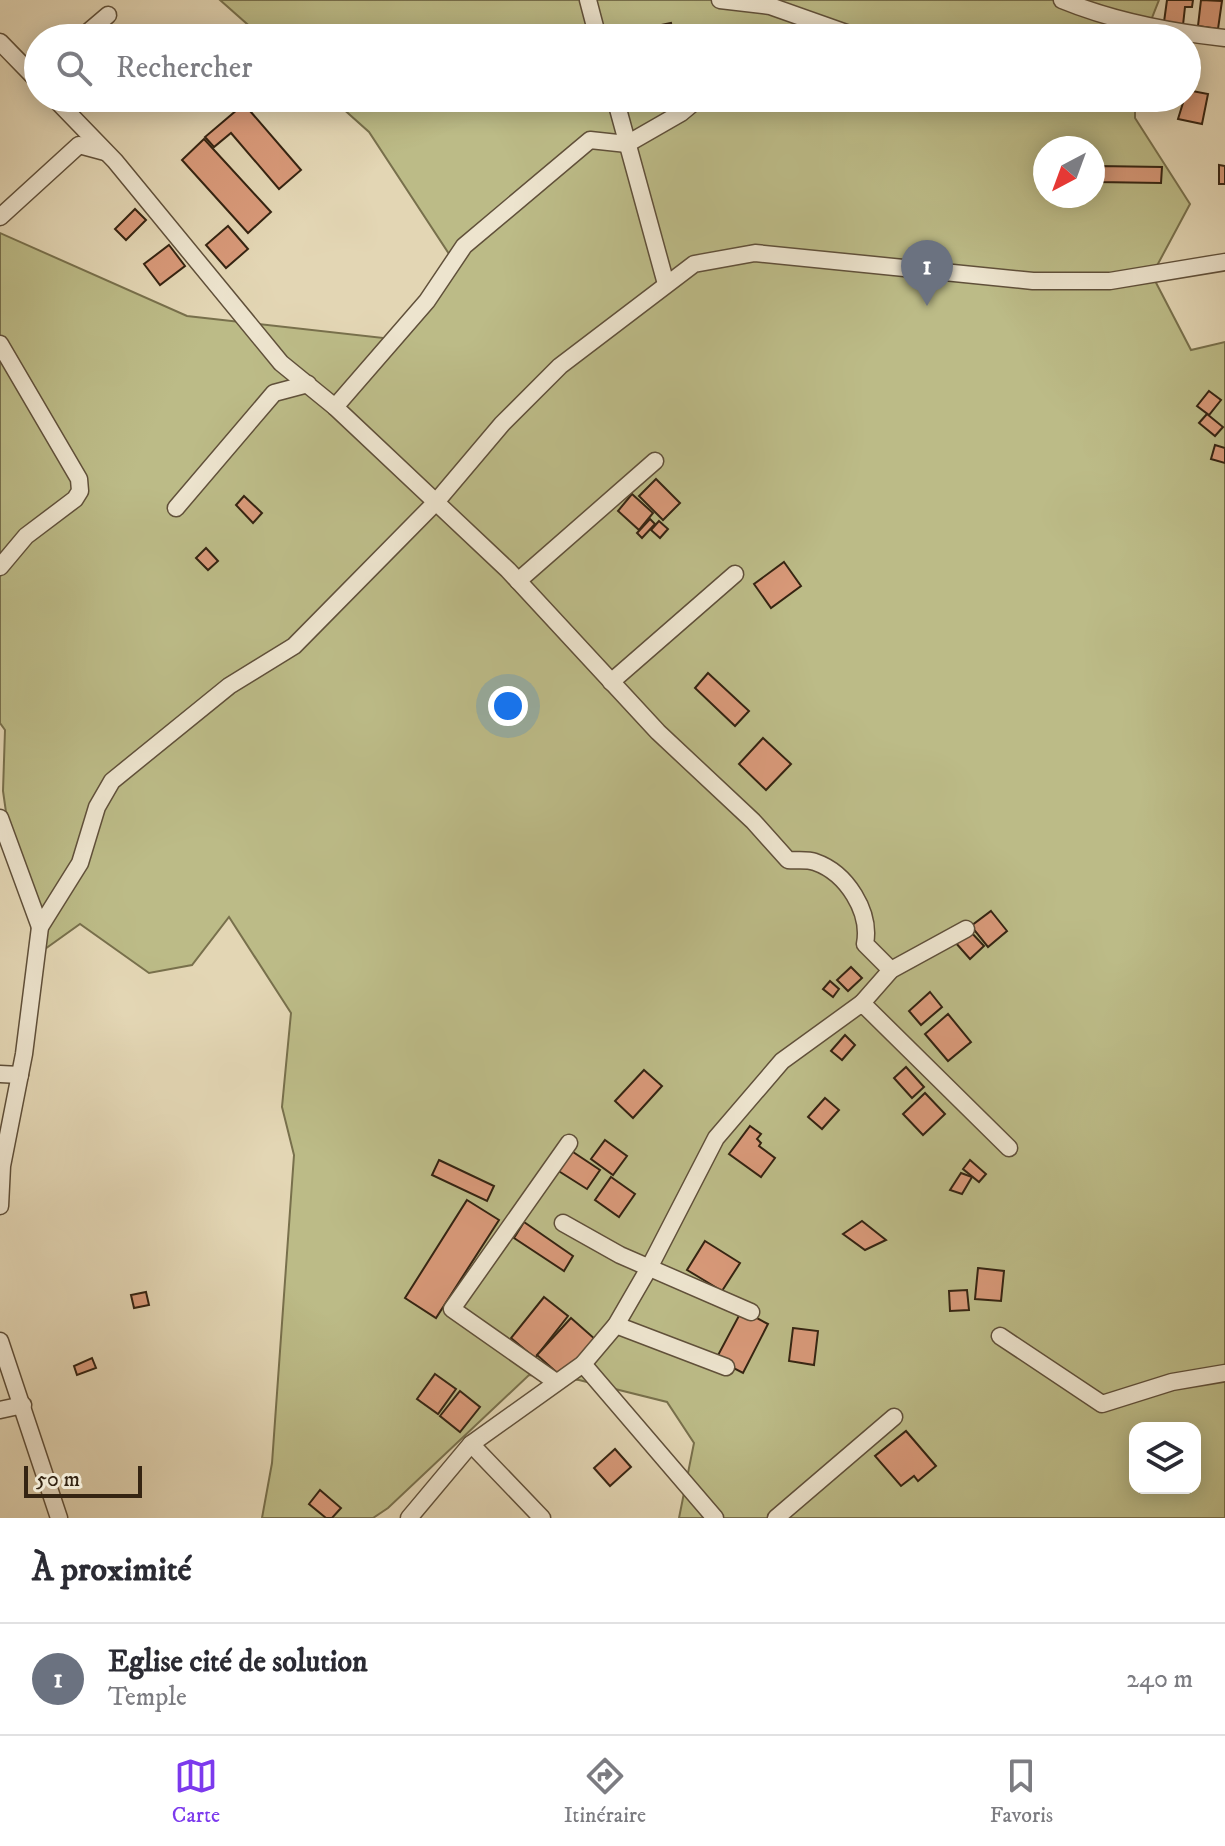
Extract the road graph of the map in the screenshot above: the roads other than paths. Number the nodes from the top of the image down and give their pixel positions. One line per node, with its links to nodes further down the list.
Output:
1 (588, 0): 7 (street)
2 (720, 0): 8 (street)
3 (1062, 0): 4 (street)
4 (1090, 5): 9 (street)
5 (108, 15): 6 (street)
6 (97, 24)
7 (594, 24)
8 (821, 24)
9 (1151, 24)
10 (1201, 35): 11 (street)
11 (1225, 38)
12 (0, 42): 13 (street)
13 (24, 65)
14 (68, 112): 18 (street)
15 (619, 112): 17 (street)
16 (682, 112): 17 (street)
17 (627, 144): 21 (street); 24 (street)
18 (108, 153): 19 (street); 23 (street)
19 (0, 217)
20 (1225, 262): 21 (street)
21 (666, 284): 26 (street)
22 (0, 344): 28 (street)
23 (308, 384): 24 (street); 27 (street)
24 (335, 407): 26 (street)
25 (655, 461): 30 (street)
26 (436, 502): 30 (street); 33 (street)
27 (176, 508)
28 (0, 567)
29 (735, 574): 31 (street)
30 (518, 581): 31 (street)
31 (611, 682): 35 (street)
32 (1, 826): 33 (street)
33 (40, 927): 38 (street)
34 (966, 929): 35 (street)
35 (891, 970): 36 (street)
36 (862, 1003): 40 (street); 43 (street)
37 (0, 1074): 38 (street)
38 (20, 1075): 41 (street)
39 (569, 1143): 51 (street)
40 (1009, 1148)
41 (0, 1206)
42 (563, 1223): 43 (street)
43 (649, 1268): 44 (street); 45 (street)
44 (751, 1312)
45 (616, 1325): 48 (street); 49 (street)
46 (1000, 1336): 50 (street)
47 (0, 1341): 52 (street)
48 (583, 1364): 51 (street); 59 (street)
49 (726, 1367)
50 (1225, 1373)
51 (556, 1382): 55 (street)
52 (23, 1405): 53 (street); 56 (street)
53 (0, 1410)
54 (894, 1417): 60 (street)
55 (471, 1444): 57 (street); 58 (street)
56 (59, 1518)
57 (409, 1518)
58 (542, 1518)
59 (715, 1518)
60 (776, 1518)

